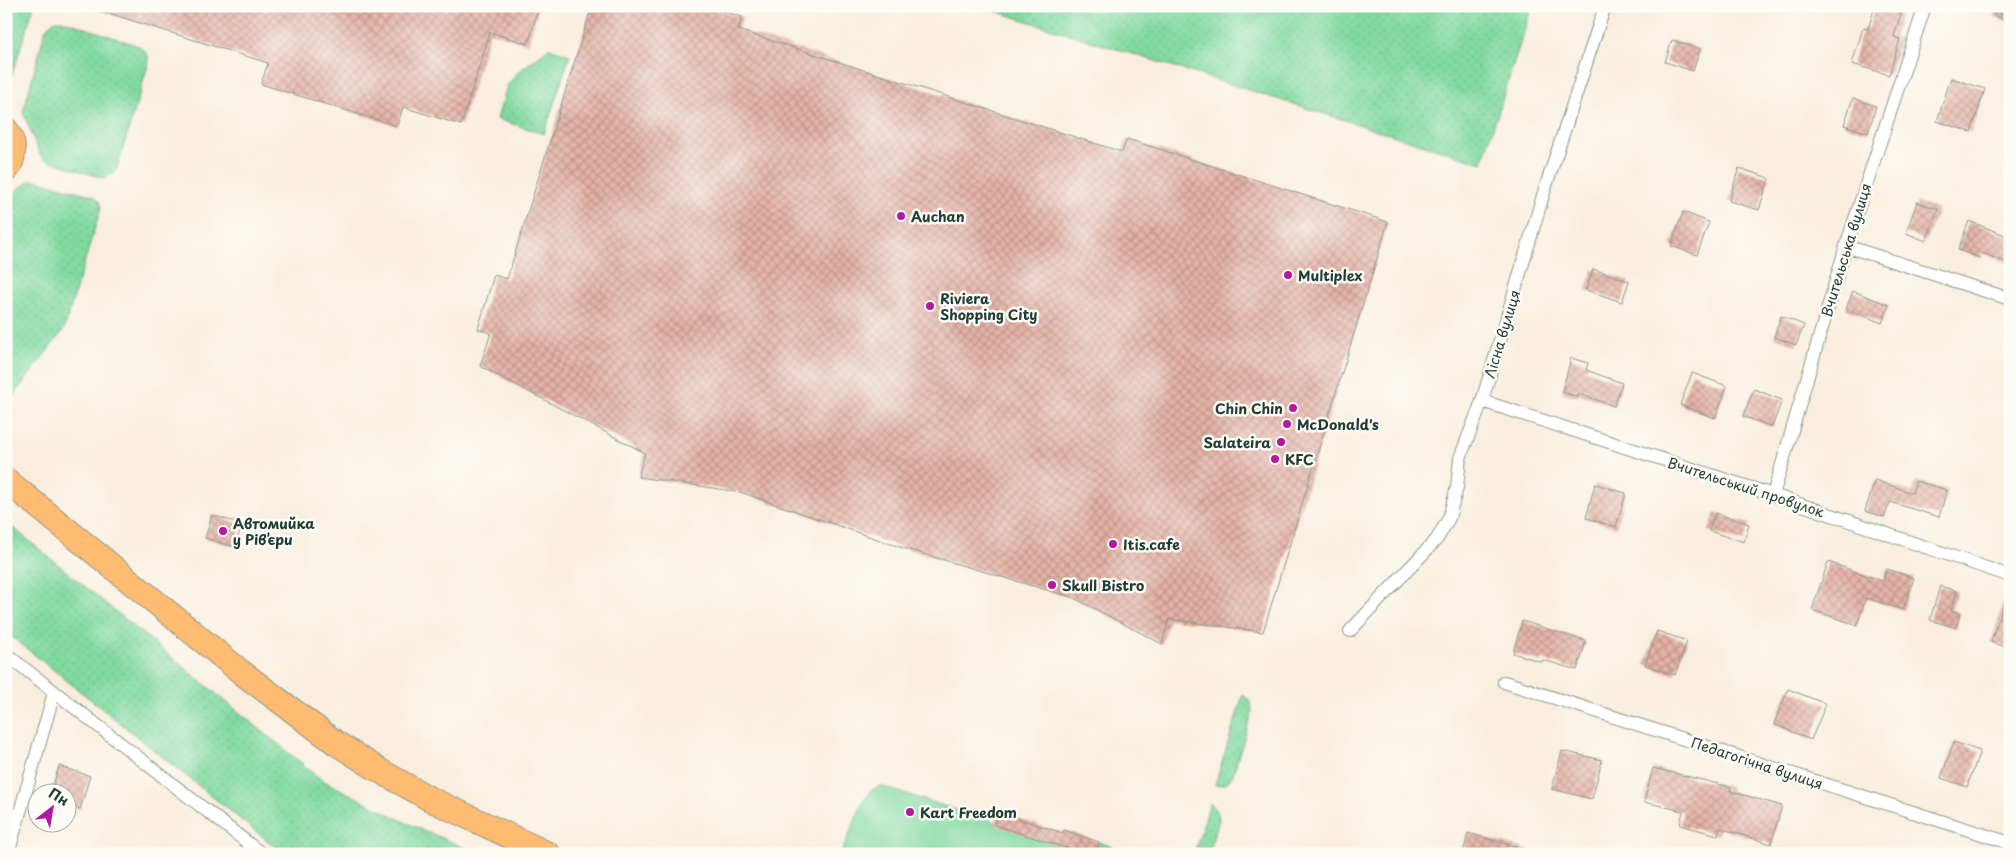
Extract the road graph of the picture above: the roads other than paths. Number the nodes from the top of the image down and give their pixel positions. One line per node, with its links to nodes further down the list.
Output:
1 (1605, 6): 7 (street, Лісна вулиця)
2 (1925, 6): 5 (street, Вчительська вулиця)
3 (6, 127): 4 (main road)
4 (6, 173)
5 (1846, 246): 6 (street); 9 (street, Вчительська вулиця)
6 (2010, 299)
7 (1482, 401): 9 (street, Вчительський провулок); 11 (street, Лісна вулиця)
8 (6, 480): 18 (highway)
9 (1772, 495): 10 (street, Вчительський провулок)
10 (2010, 576)
11 (1350, 632)
12 (6, 654): 14 (street)
13 (1504, 682): 15 (street, Педагогічна вулиця)
14 (54, 693): 16 (street); 17 (street)
15 (2010, 844)
16 (8, 854)
17 (262, 854)
18 (548, 854)

